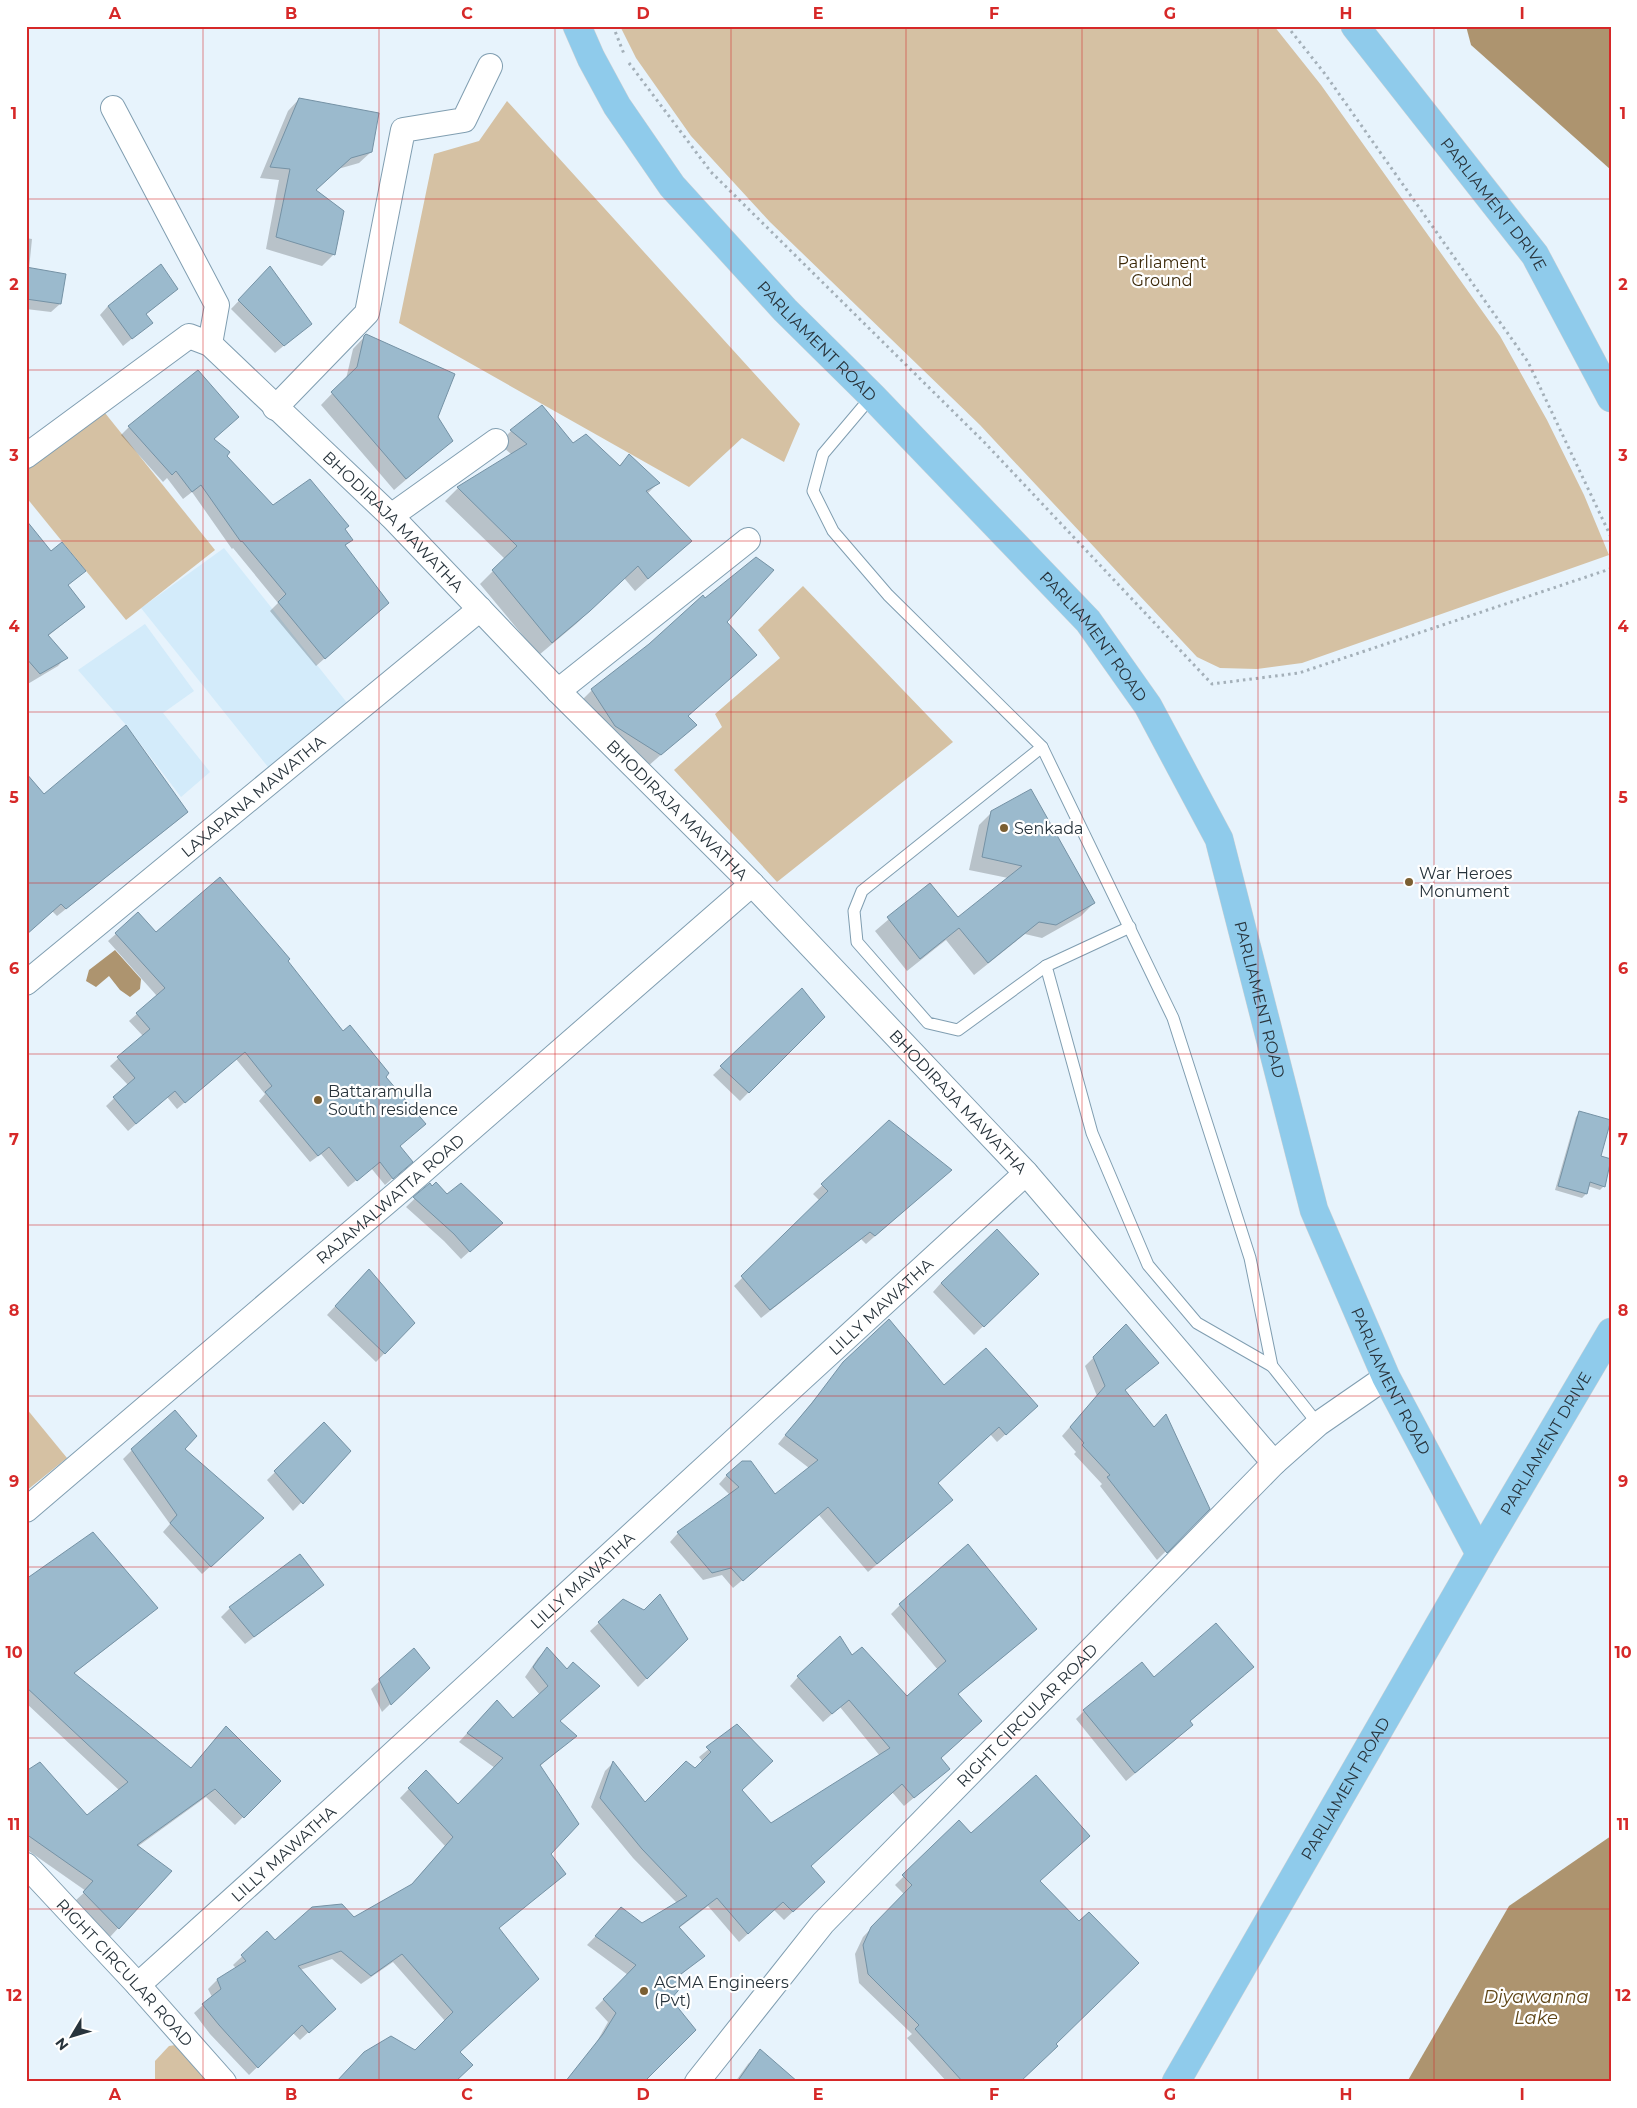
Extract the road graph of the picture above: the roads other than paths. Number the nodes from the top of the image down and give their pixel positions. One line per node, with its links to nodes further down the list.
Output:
1 (577, 26): 6 (main road, PARLIAMENT ROAD)
2 (1355, 26): 7 (main road, PARLIAMENT DRIVE)
3 (490, 66): 8 (street)
4 (113, 108): 5 (street)
5 (210, 344): 8 (street, BHODIRAJA MAWATHA); 10 (street, BHODIRAJA MAWATHA)
6 (872, 396): 15 (lane); 23 (main road, PARLIAMENT ROAD)
7 (1611, 398)
8 (275, 408): 11 (street, BHODIRAJA MAWATHA)
9 (496, 441): 11 (street)
10 (26, 456)
11 (391, 516): 13 (street, BHODIRAJA MAWATHA)
12 (748, 540): 14 (street)
13 (480, 610): 14 (street, BHODIRAJA MAWATHA); 19 (street, LAXAPANA MAWATHA)
14 (558, 691): 16 (street, BHODIRAJA MAWATHA)
15 (1042, 747): 17 (lane); 18 (lane)
16 (752, 884): 20 (street, BHODIRAJA MAWATHA); 26 (street, RAJAMALWATTA ROAD)
17 (1130, 927): 18 (lane); 22 (lane)
18 (1046, 966): 22 (lane)
19 (26, 983)
20 (1026, 1173): 25 (street, BHODIRAJA MAWATHA); 29 (street, LILLY MAWATHA)
21 (1611, 1332): 27 (main road, PARLIAMENT DRIVE)
22 (1272, 1366): 24 (lane)
23 (1386, 1377): 24 (street, RIGHT CIRCULAR ROAD); 27 (main road, PARLIAMENT ROAD)
24 (1318, 1424): 25 (street, RIGHT CIRCULAR ROAD)
25 (1274, 1463): 31 (street, RIGHT CIRCULAR ROAD)
26 (26, 1510)
27 (1480, 1554): 32 (main road, PARLIAMENT ROAD)
28 (26, 1865): 29 (street, RIGHT CIRCULAR ROAD)
29 (138, 1985): 30 (street, RIGHT CIRCULAR ROAD)
30 (224, 2082)
31 (697, 2082)
32 (1176, 2082)

